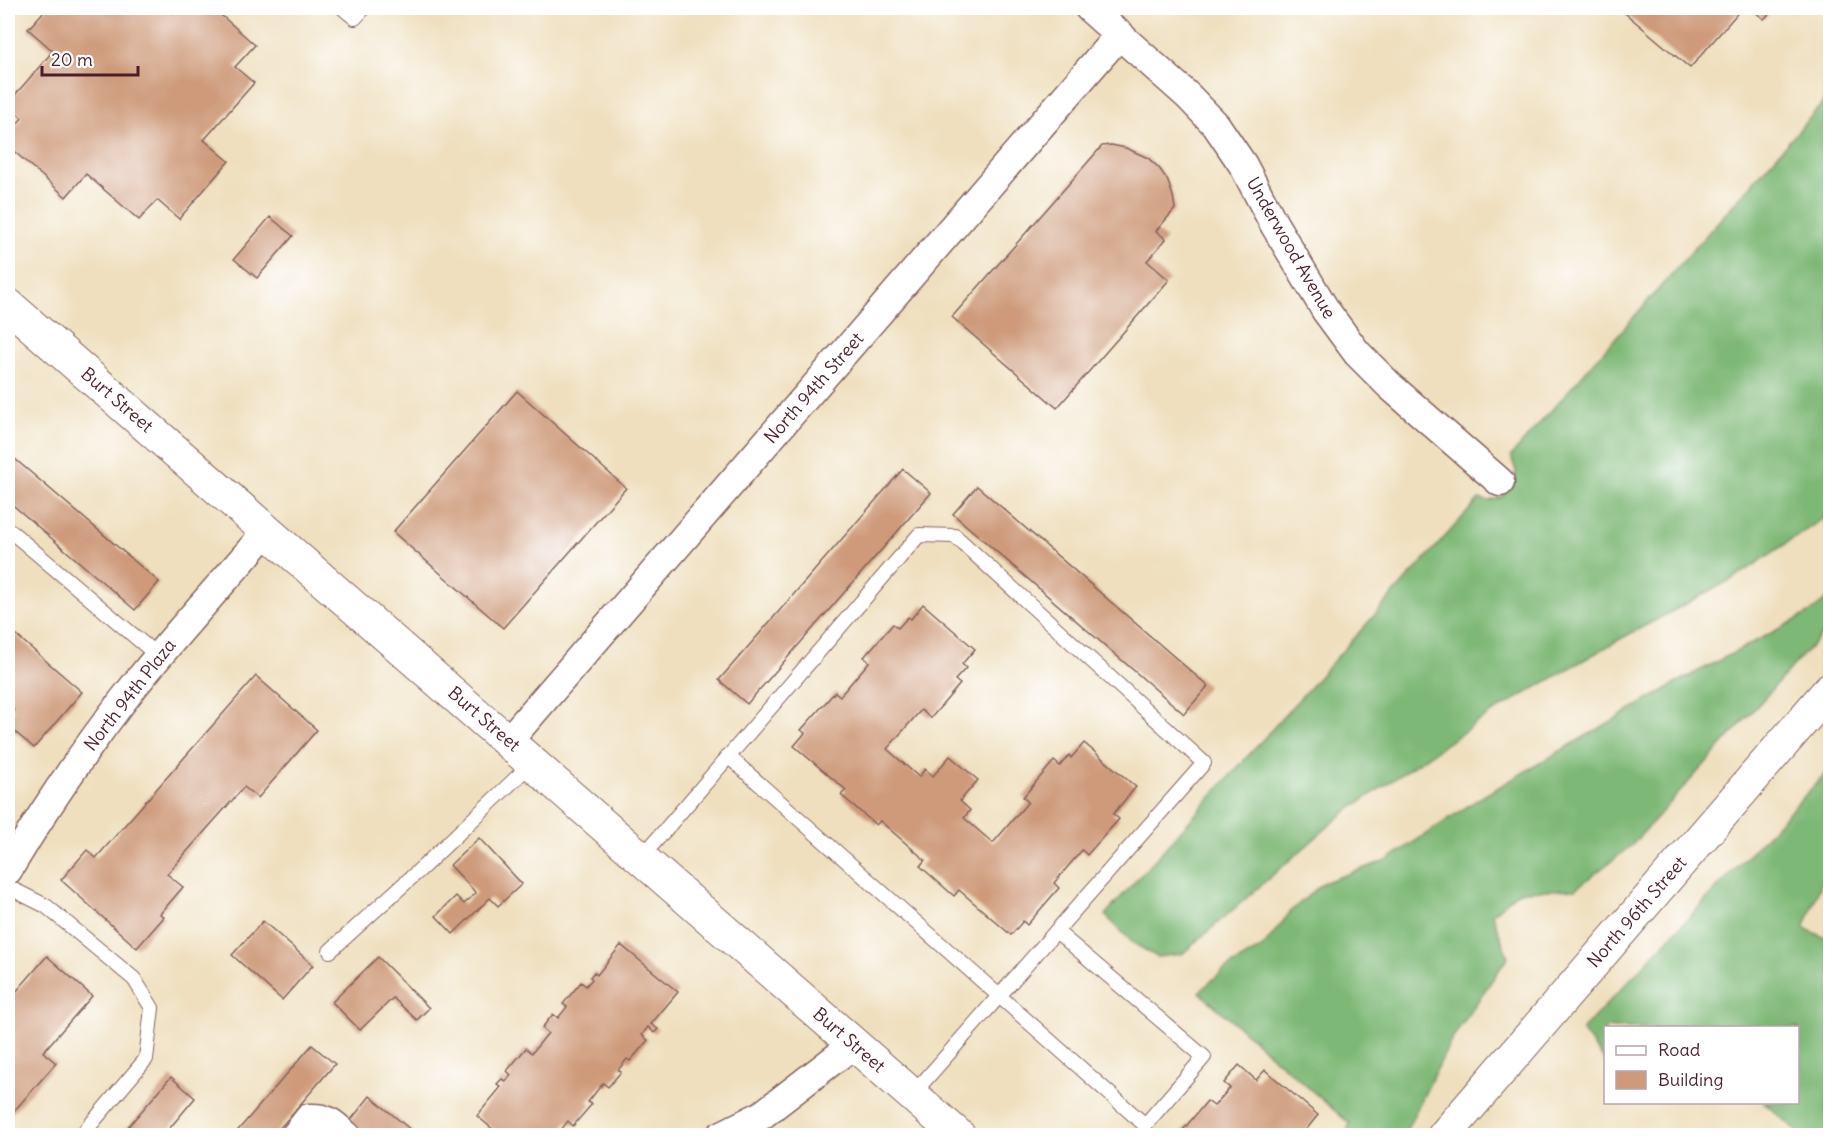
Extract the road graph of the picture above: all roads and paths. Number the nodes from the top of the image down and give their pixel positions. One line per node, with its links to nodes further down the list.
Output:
1 (343, 8): 2 (lane)
2 (364, 8)
3 (1089, 8): 4 (street, Underwood Avenue)
4 (1120, 34): 6 (street, Underwood Avenue); 11 (street, North 94th Street)
5 (8, 304): 8 (street, Burt Street)
6 (1500, 482)
7 (8, 529): 9 (lane)
8 (267, 531): 9 (street, North 94th Plaza); 11 (street, Burt Street)
9 (159, 657): 15 (street, North 94th Plaza)
10 (1830, 689): 27 (street, North 96th Street)
11 (508, 741): 13 (street, Burt Street)
12 (728, 756): 14 (lane); 17 (lane); 19 (lane)
13 (533, 762): 14 (street, Burt Street); 18 (lane)
14 (641, 858): 20 (street, Burt Street)
15 (8, 870)
16 (8, 887): 23 (lane)
17 (1056, 931): 19 (lane); 19 (lane)
18 (330, 951)
19 (998, 997): 21 (lane)
20 (854, 1044): 21 (street, Burt Street); 26 (street)
21 (912, 1095): 22 (street, Burt Street)
22 (947, 1132)
23 (81, 1136)
24 (295, 1136): 25 (street)
25 (347, 1136)
26 (720, 1136)
27 (1444, 1136)

